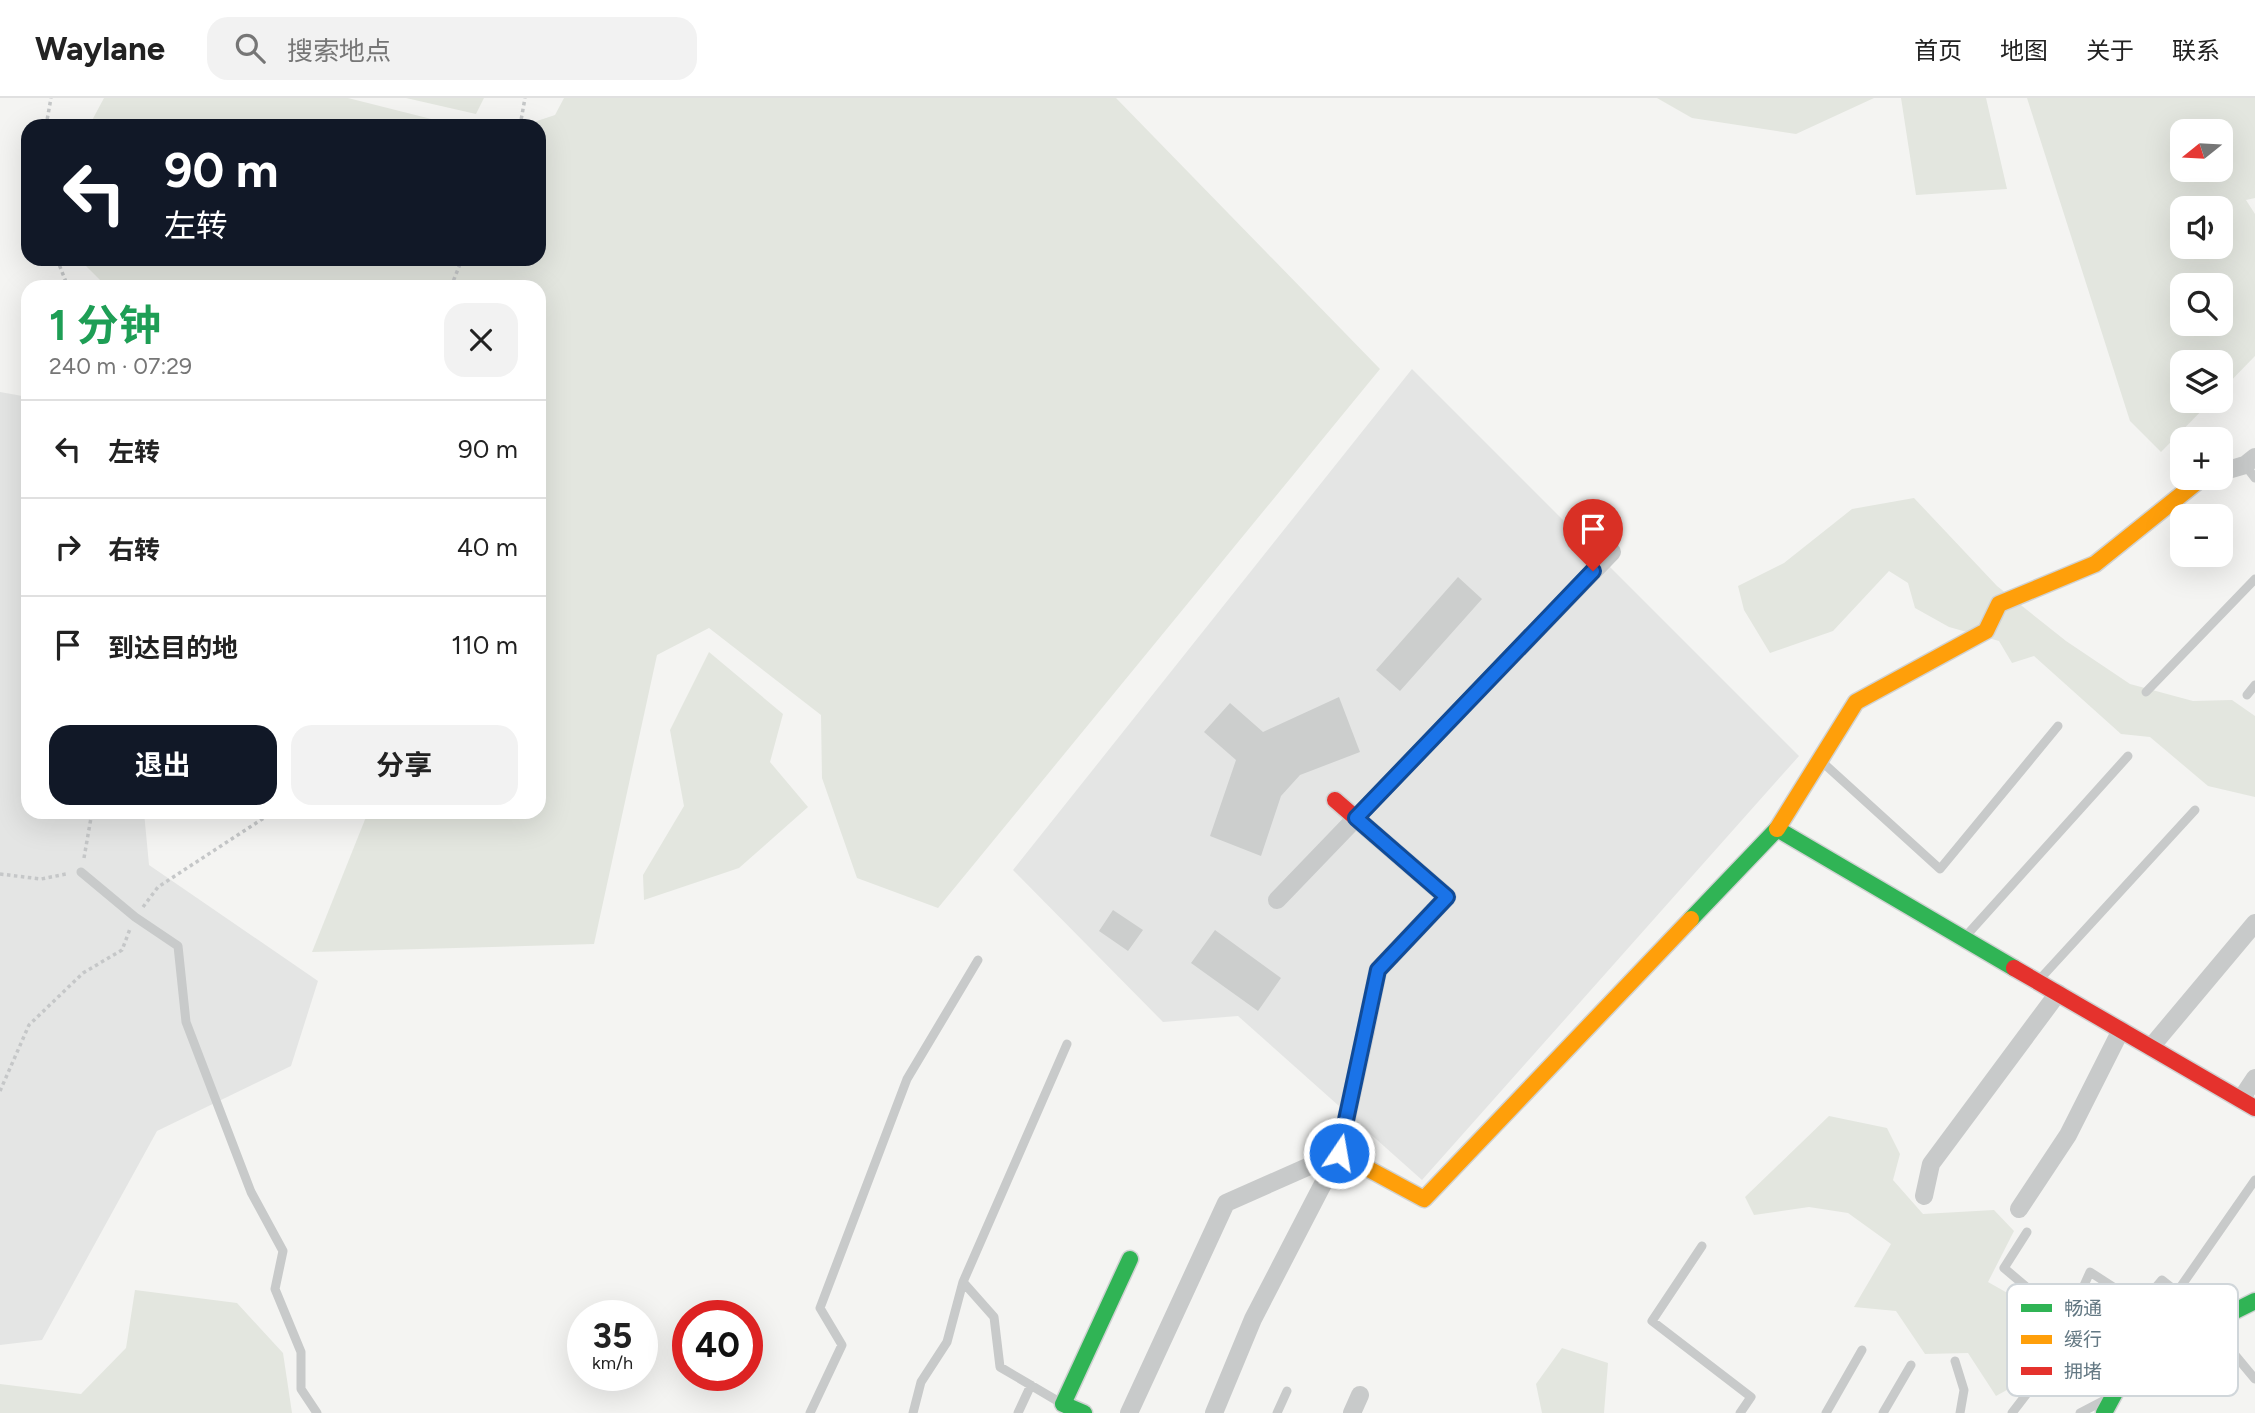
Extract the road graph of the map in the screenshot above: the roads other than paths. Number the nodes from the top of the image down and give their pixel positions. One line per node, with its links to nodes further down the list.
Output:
1 (2252, 467): 2 (street)
2 (2233, 470)
3 (2187, 490): 11 (street)
4 (1612, 552): 14 (street)
5 (2255, 579): 7 (lane)
6 (2255, 685): 8 (lane)
7 (2146, 692)
8 (2247, 695)
9 (2058, 726): 11 (lane)
10 (2128, 756): 19 (lane)
11 (1820, 760): 15 (street)
12 (1335, 800): 14 (street)
13 (2195, 810): 21 (lane)
14 (1356, 818): 17 (street); 28 (street)
15 (1777, 829): 19 (street); 28 (street)
16 (81, 872): 54 (lane)
17 (1277, 900)
18 (2255, 923): 25 (street)
19 (1964, 938): 21 (street)
20 (978, 960): 55 (lane)
21 (2038, 981): 22 (street)
22 (2058, 993): 23 (street); 30 (street)
23 (2121, 1030): 25 (street); 31 (street)
24 (1067, 1044): 35 (lane)
25 (2151, 1047): 27 (street)
26 (2255, 1078): 27 (street)
27 (2248, 1103)
28 (1339, 1153): 59 (street); 60 (street)
29 (2255, 1180): 39 (lane)
30 (1924, 1196)
31 (2019, 1209)
32 (2027, 1232): 36 (lane)
33 (1702, 1246): 63 (lane)
34 (1130, 1259): 53 (street)
35 (962, 1282): 47 (lane); 56 (lane)
36 (2023, 1284)
37 (2085, 1284): 38 (lane)
38 (2109, 1284)
39 (2184, 1284)
40 (2255, 1301): 41 (street)
41 (2238, 1309)
42 (1862, 1350): 64 (lane)
43 (2238, 1359): 46 (lane)
44 (1955, 1361): 66 (lane)
45 (1911, 1365): 65 (lane)
46 (2255, 1379)
47 (1031, 1385): 53 (lane); 57 (lane)
48 (1287, 1391): 61 (lane)
49 (1360, 1395): 62 (street)
50 (2025, 1396): 67 (lane)
51 (2112, 1396): 68 (lane)
52 (2113, 1396): 69 (street)
53 (1063, 1404): 58 (street)
54 (317, 1413)
55 (810, 1413)
56 (913, 1413)
57 (1018, 1413)
58 (1084, 1413)
59 (1129, 1413)
60 (1214, 1413)
61 (1278, 1413)
62 (1352, 1413)
63 (1740, 1413)
64 (1826, 1413)
65 (1883, 1413)
66 (1960, 1413)
67 (2012, 1413)
68 (2080, 1413)
69 (2104, 1413)

